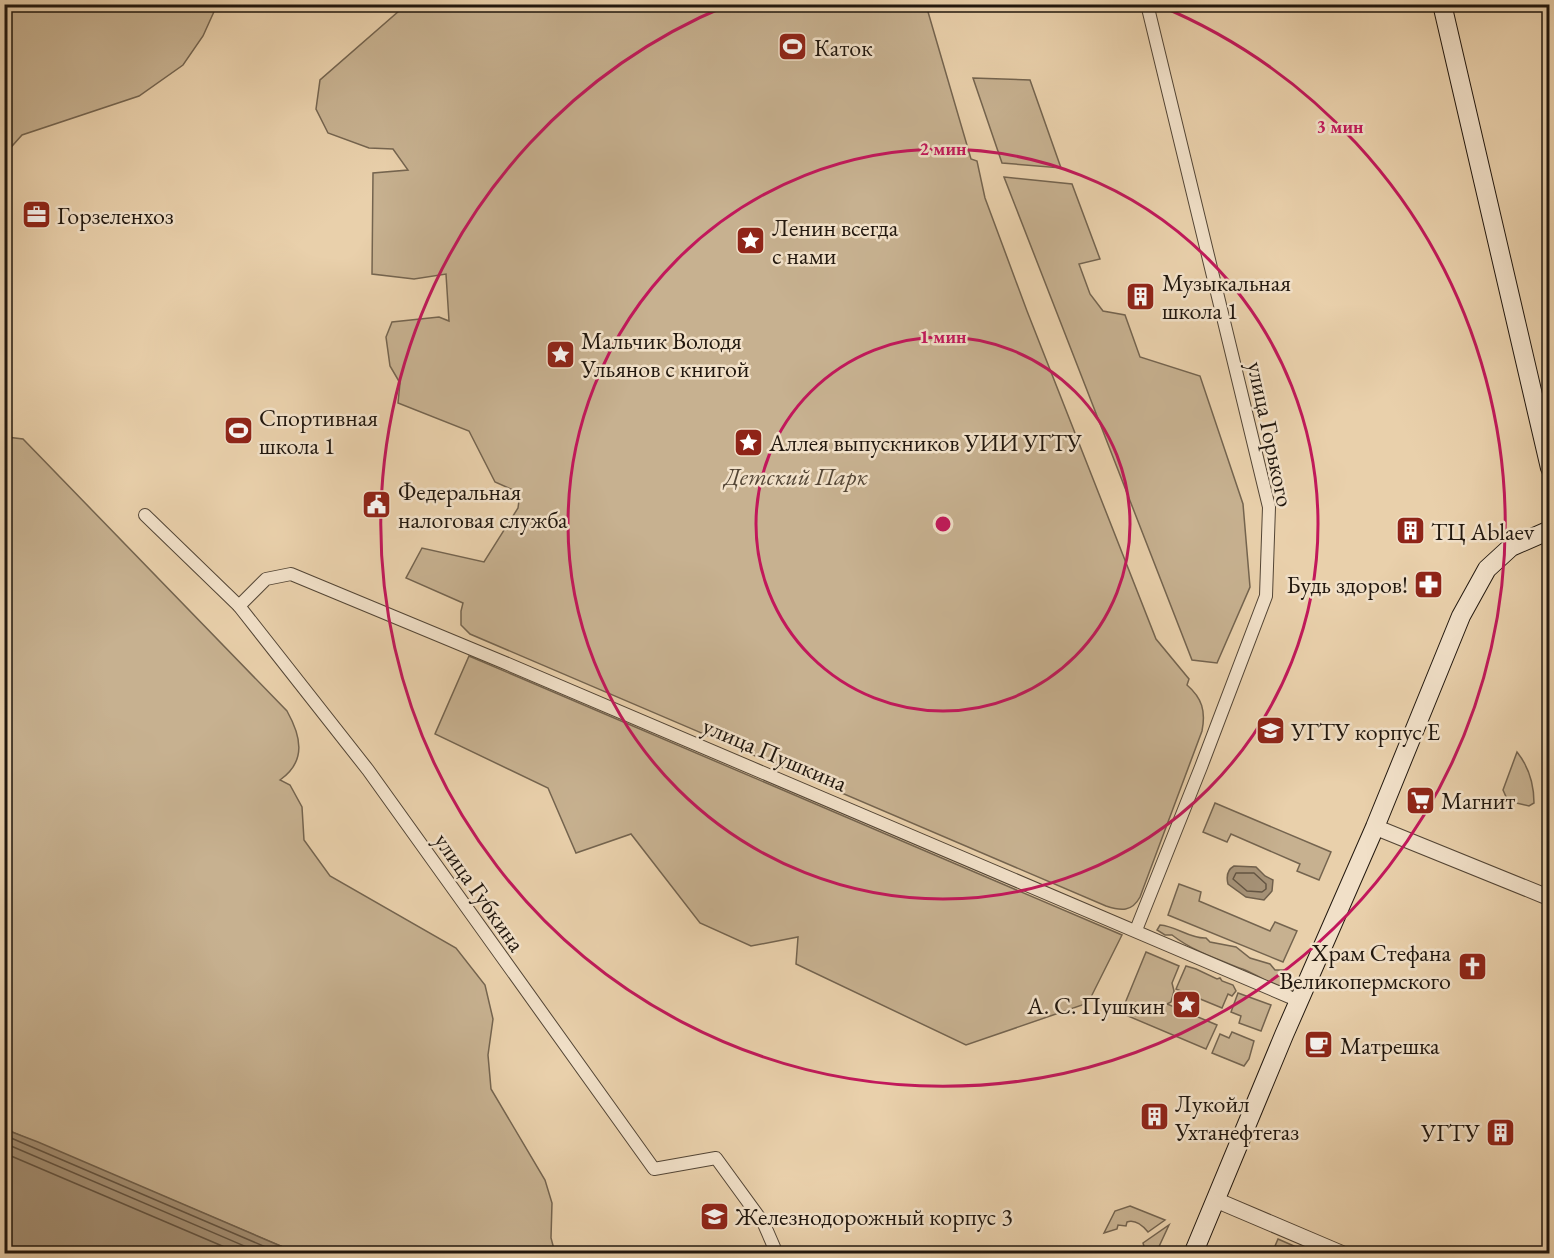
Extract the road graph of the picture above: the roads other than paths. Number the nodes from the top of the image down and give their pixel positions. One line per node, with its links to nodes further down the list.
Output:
1 (1147, 4): 9 (street, улица Горького)
2 (1442, 4): 3 (main road)
3 (1550, 468)
4 (146, 515): 6 (street, улица Губкина)
5 (1550, 530): 7 (main road)
6 (239, 606): 9 (street, улица Пушкина); 12 (street, улица Губкина)
7 (1374, 827): 8 (street); 10 (main road)
8 (1550, 898)
9 (1136, 930): 10 (street, улица Пушкина)
10 (1299, 1001): 11 (main road)
11 (1216, 1200): 13 (main road); 14 (street)
12 (777, 1254)
13 (1193, 1254)
14 (1343, 1254)

